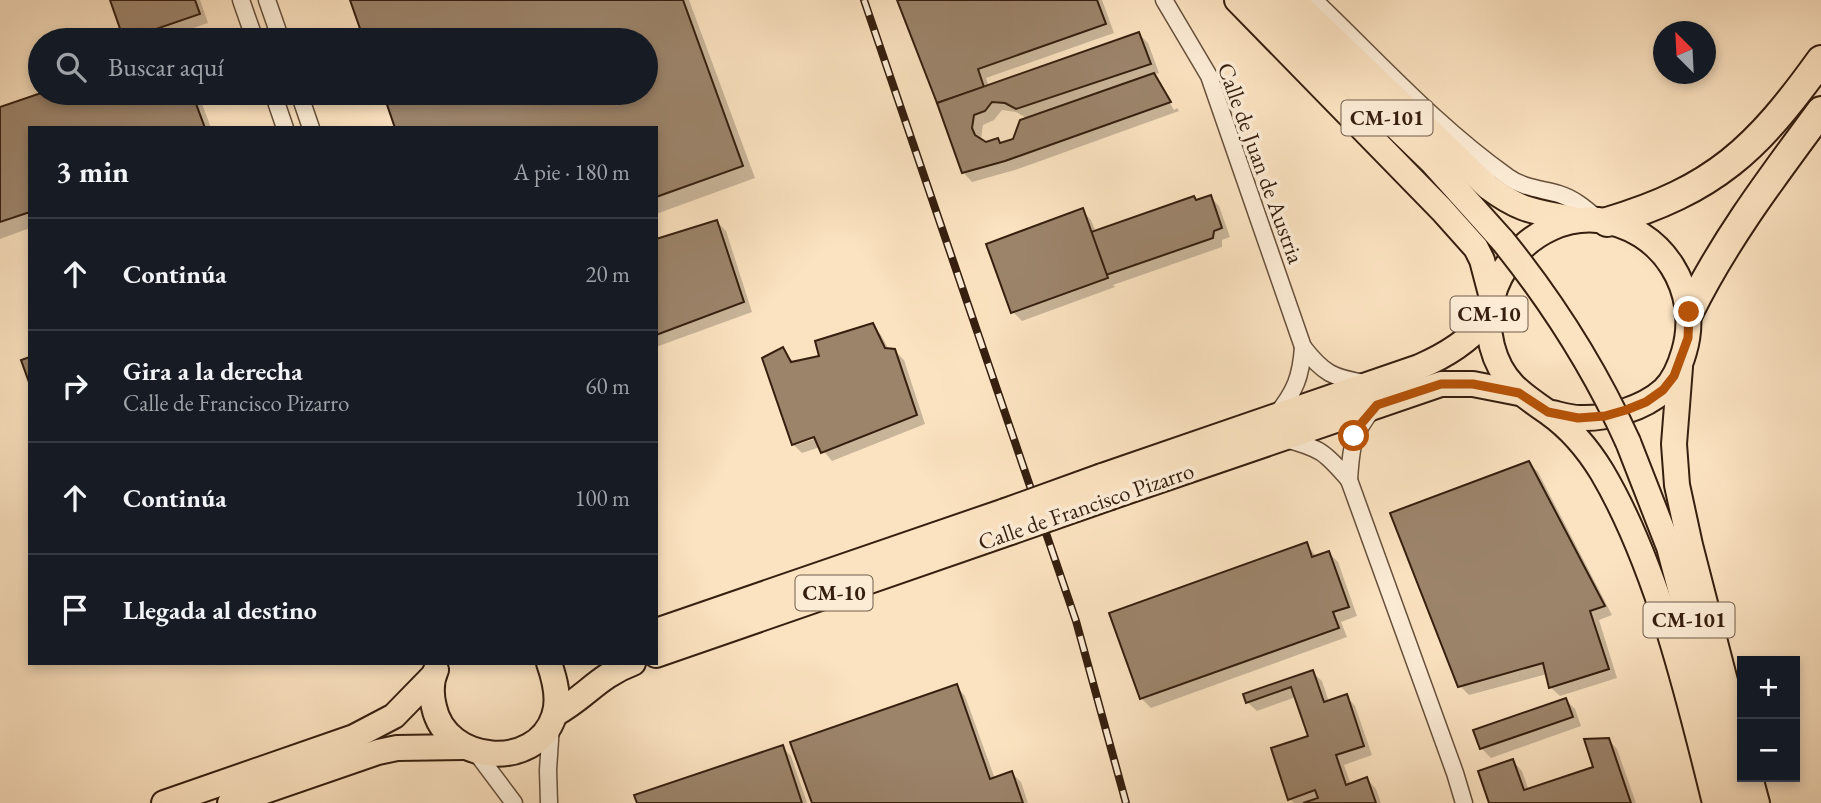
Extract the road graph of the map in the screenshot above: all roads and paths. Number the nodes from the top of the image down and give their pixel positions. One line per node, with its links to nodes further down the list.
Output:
1 (241, 0): 8 (street)
2 (267, 0): 9 (street)
3 (1164, 0): 20 (street, Calle de Juan de Austria)
4 (1237, 0): 18 (main road)
5 (1265, 0): 43 (main road, CM-101, bridge)
6 (1293, 0): 17 (main road)
7 (1314, 0): 16 (street)
8 (251, 28)
9 (277, 28)
10 (1821, 60): 17 (highway, CM-10)
11 (277, 105): 14 (street)
12 (303, 105): 15 (street)
13 (1821, 111): 19 (highway, CM-10)
14 (284, 126)
15 (310, 126)
16 (1544, 192): 17 (street); 17 (street)
17 (1582, 220): 18 (main road, CM-10); 19 (main road, CM-10)
18 (1490, 308): 22 (main road, CM-10); 23 (main road, Calle de Francisco Pizarro / CM-10)
19 (1689, 312): 21 (main road, CM-10)
20 (1303, 347): 23 (street); 25 (street)
21 (1681, 363): 24 (main road, CM-10); 34 (main road)
22 (1519, 393): 23 (main road, Calle de Francisco Pizarro / CM-10); 24 (main road, CM-10)
23 (1374, 395): 25 (main road, Calle de Francisco Pizarro / CM-10); 26 (street)
24 (1548, 412): 42 (main road)
25 (1277, 427): 26 (street); 27 (main road, Calle de Francisco Pizarro / CM-10, bridge)
26 (1349, 480): 41 (street)
27 (1008, 522): 28 (main road, Calle de Francisco Pizarro / CM-10); 29 (main road, Calle de Francisco Pizarro / CM-10)
28 (658, 630)
29 (658, 654)
30 (550, 665): 33 (main road)
31 (628, 665): 33 (main road)
32 (436, 670): 35 (main road); 37 (main road)
33 (553, 719): 35 (main road); 40 (street)
34 (1737, 728)
35 (469, 749): 38 (main road); 39 (street)
36 (1751, 782): 44 (main road)
37 (164, 803)
38 (230, 803)
39 (514, 803)
40 (549, 803)
41 (1464, 803)
42 (1715, 803)
43 (1737, 803)
44 (1757, 803)

